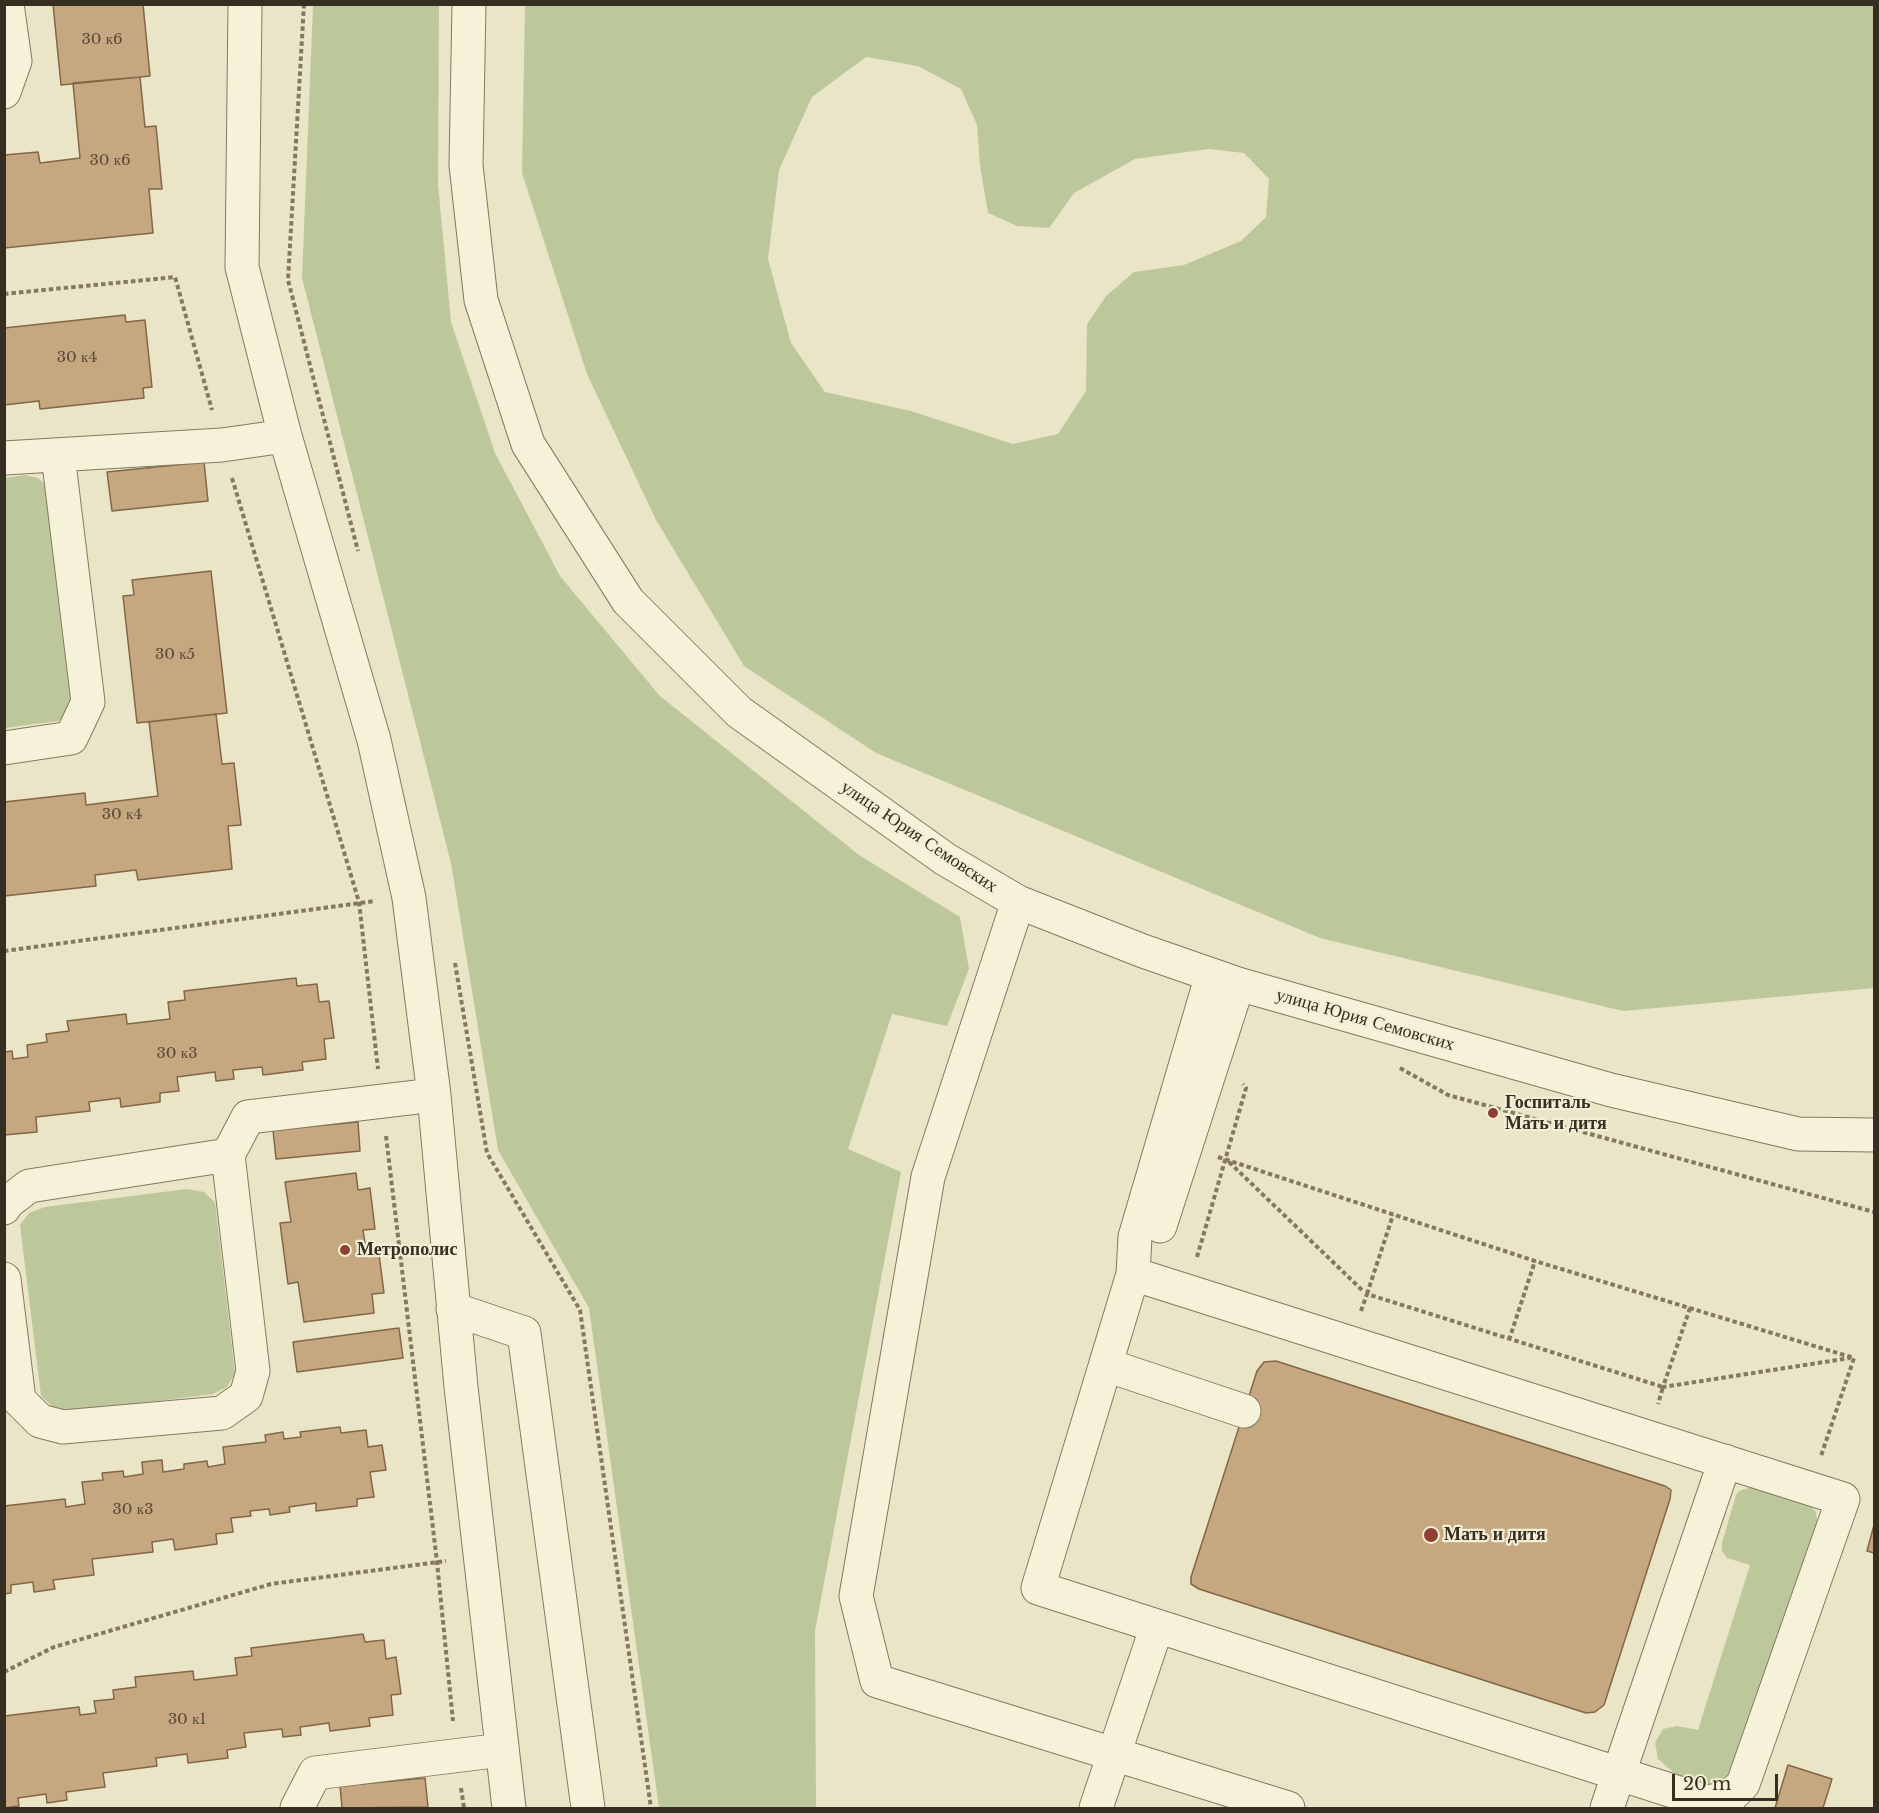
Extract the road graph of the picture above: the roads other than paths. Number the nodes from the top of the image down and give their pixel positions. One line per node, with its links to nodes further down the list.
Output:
1 (7, 4): 4 (street)
2 (245, 4): 5 (street)
3 (470, 4): 9 (street, улица Юрия Семовских)
4 (4, 92)
5 (285, 436): 6 (street); 11 (street)
6 (58, 455): 7 (street); 8 (street)
7 (4, 458)
8 (4, 748)
9 (1018, 902): 10 (street, улица Юрия Семовских); 23 (street)
10 (1225, 980): 12 (street, улица Юрия Семовских); 15 (street); 15 (street)
11 (434, 1095): 13 (street); 17 (street)
12 (1875, 1135)
13 (228, 1155): 14 (street); 16 (street)
14 (4, 1209)
15 (1134, 1274): 18 (street); 20 (street)
16 (4, 1279)
17 (453, 1309): 22 (street); 27 (street)
18 (1106, 1365): 19 (street); 21 (street)
19 (1244, 1411)
20 (1725, 1461): 24 (street); 24 (street)
21 (1157, 1626): 23 (street); 24 (street)
22 (502, 1750): 25 (street); 26 (street)
23 (1114, 1753): 28 (street); 29 (street)
24 (1619, 1774): 30 (street)
25 (297, 1809)
26 (509, 1809)
27 (588, 1809)
28 (1096, 1809)
29 (1288, 1809)
30 (1607, 1809)

